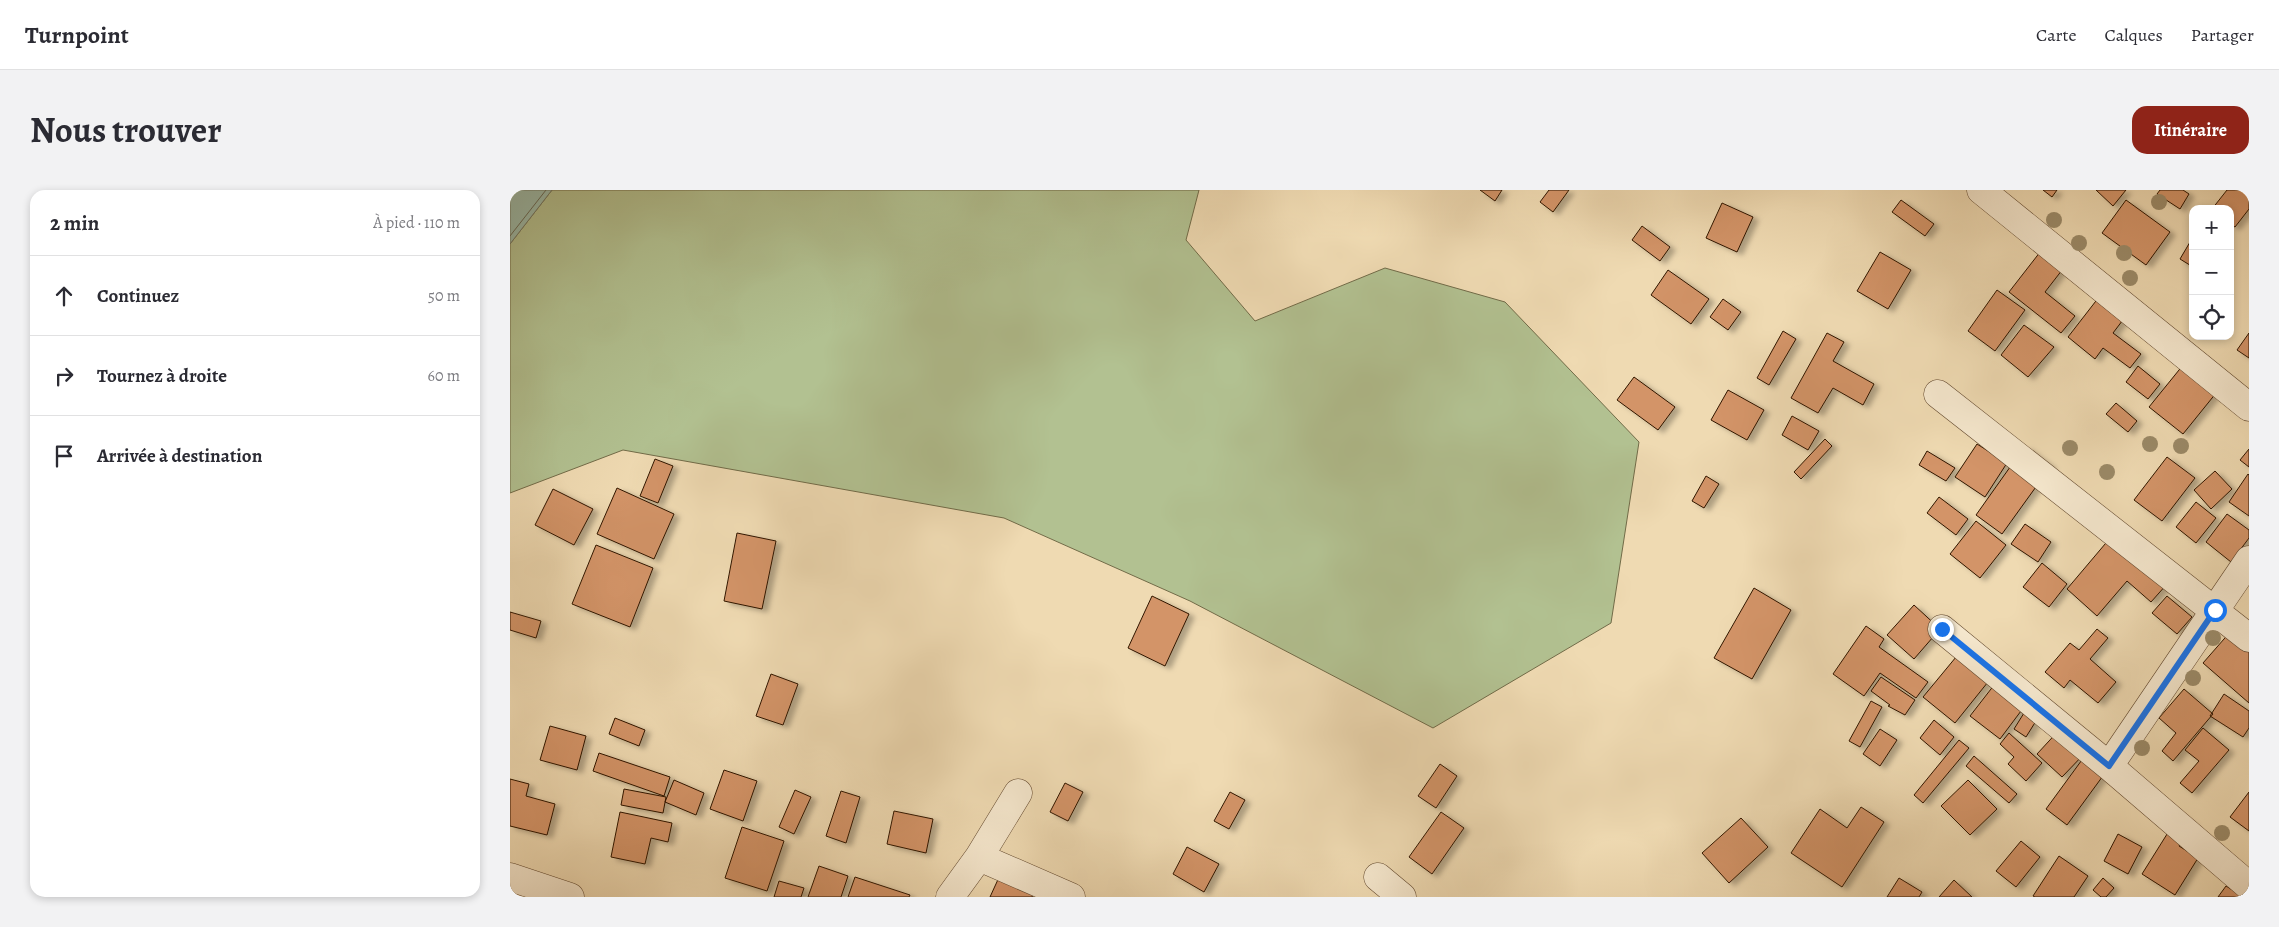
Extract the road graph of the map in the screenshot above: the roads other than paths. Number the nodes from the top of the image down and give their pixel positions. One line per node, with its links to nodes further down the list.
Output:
1 (1981, 190): 3 (street)
2 (1938, 394): 5 (street)
3 (2249, 407)
4 (2249, 560): 5 (street)
5 (2215, 610): 7 (street); 8 (street)
6 (1942, 629): 8 (street)
7 (2249, 638)
8 (2109, 766): 13 (street)
9 (1018, 793): 10 (street)
10 (979, 857): 15 (street); 16 (street)
11 (510, 877): 14 (street)
12 (1378, 877): 17 (street)
13 (2249, 886)
14 (570, 897)
15 (950, 897)
16 (1071, 897)
17 (1402, 897)

